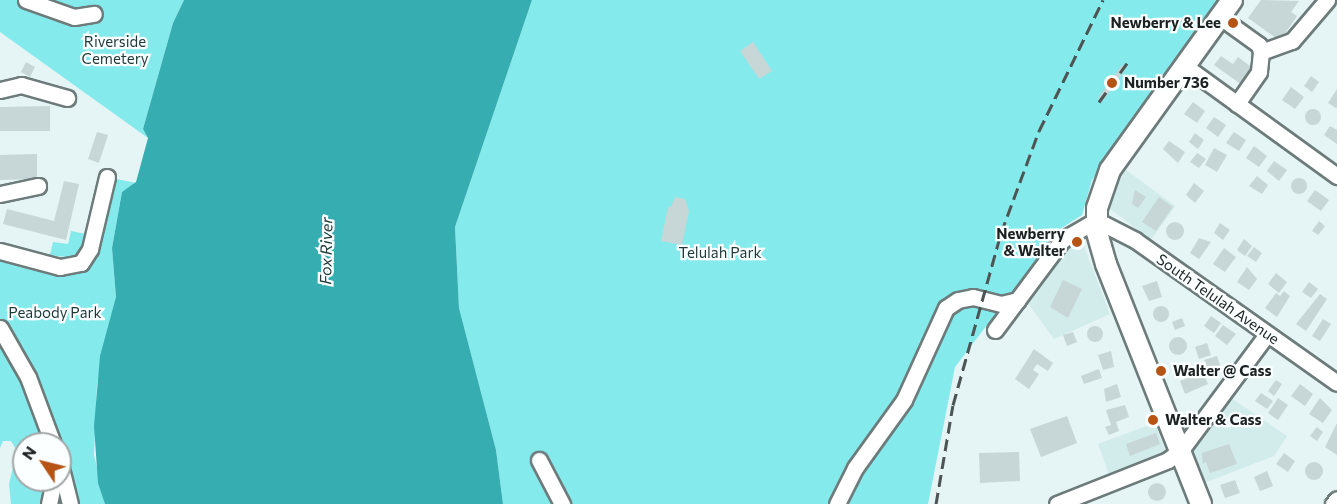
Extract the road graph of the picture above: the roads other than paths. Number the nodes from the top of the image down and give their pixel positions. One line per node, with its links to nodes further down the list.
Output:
1 (26, 0): 4 (street)
2 (1232, 0): 5 (main road)
3 (1327, 0): 6 (street)
4 (94, 14)
5 (1220, 17): 6 (street); 7 (main road)
6 (1261, 52): 10 (street)
7 (1185, 66): 10 (street); 15 (main road)
8 (0, 90): 9 (street)
9 (67, 98)
10 (1237, 105): 11 (street)
11 (1337, 176)
12 (107, 177): 16 (street)
13 (38, 186): 14 (street)
14 (0, 194)
15 (1096, 220): 17 (street); 20 (street, South Telulah Avenue); 23 (main road)
16 (0, 251)
17 (1018, 300): 19 (street); 27 (street)
18 (0, 328): 22 (street)
19 (995, 330)
20 (1267, 334): 21 (street, South Telulah Avenue); 23 (street)
21 (1337, 383)
22 (49, 432)
23 (1181, 450): 28 (street); 29 (main road)
24 (539, 460): 26 (street)
25 (1337, 499): 30 (street)
26 (562, 504)
27 (837, 504)
28 (1057, 504)
29 (1201, 504)
30 (1333, 504)

